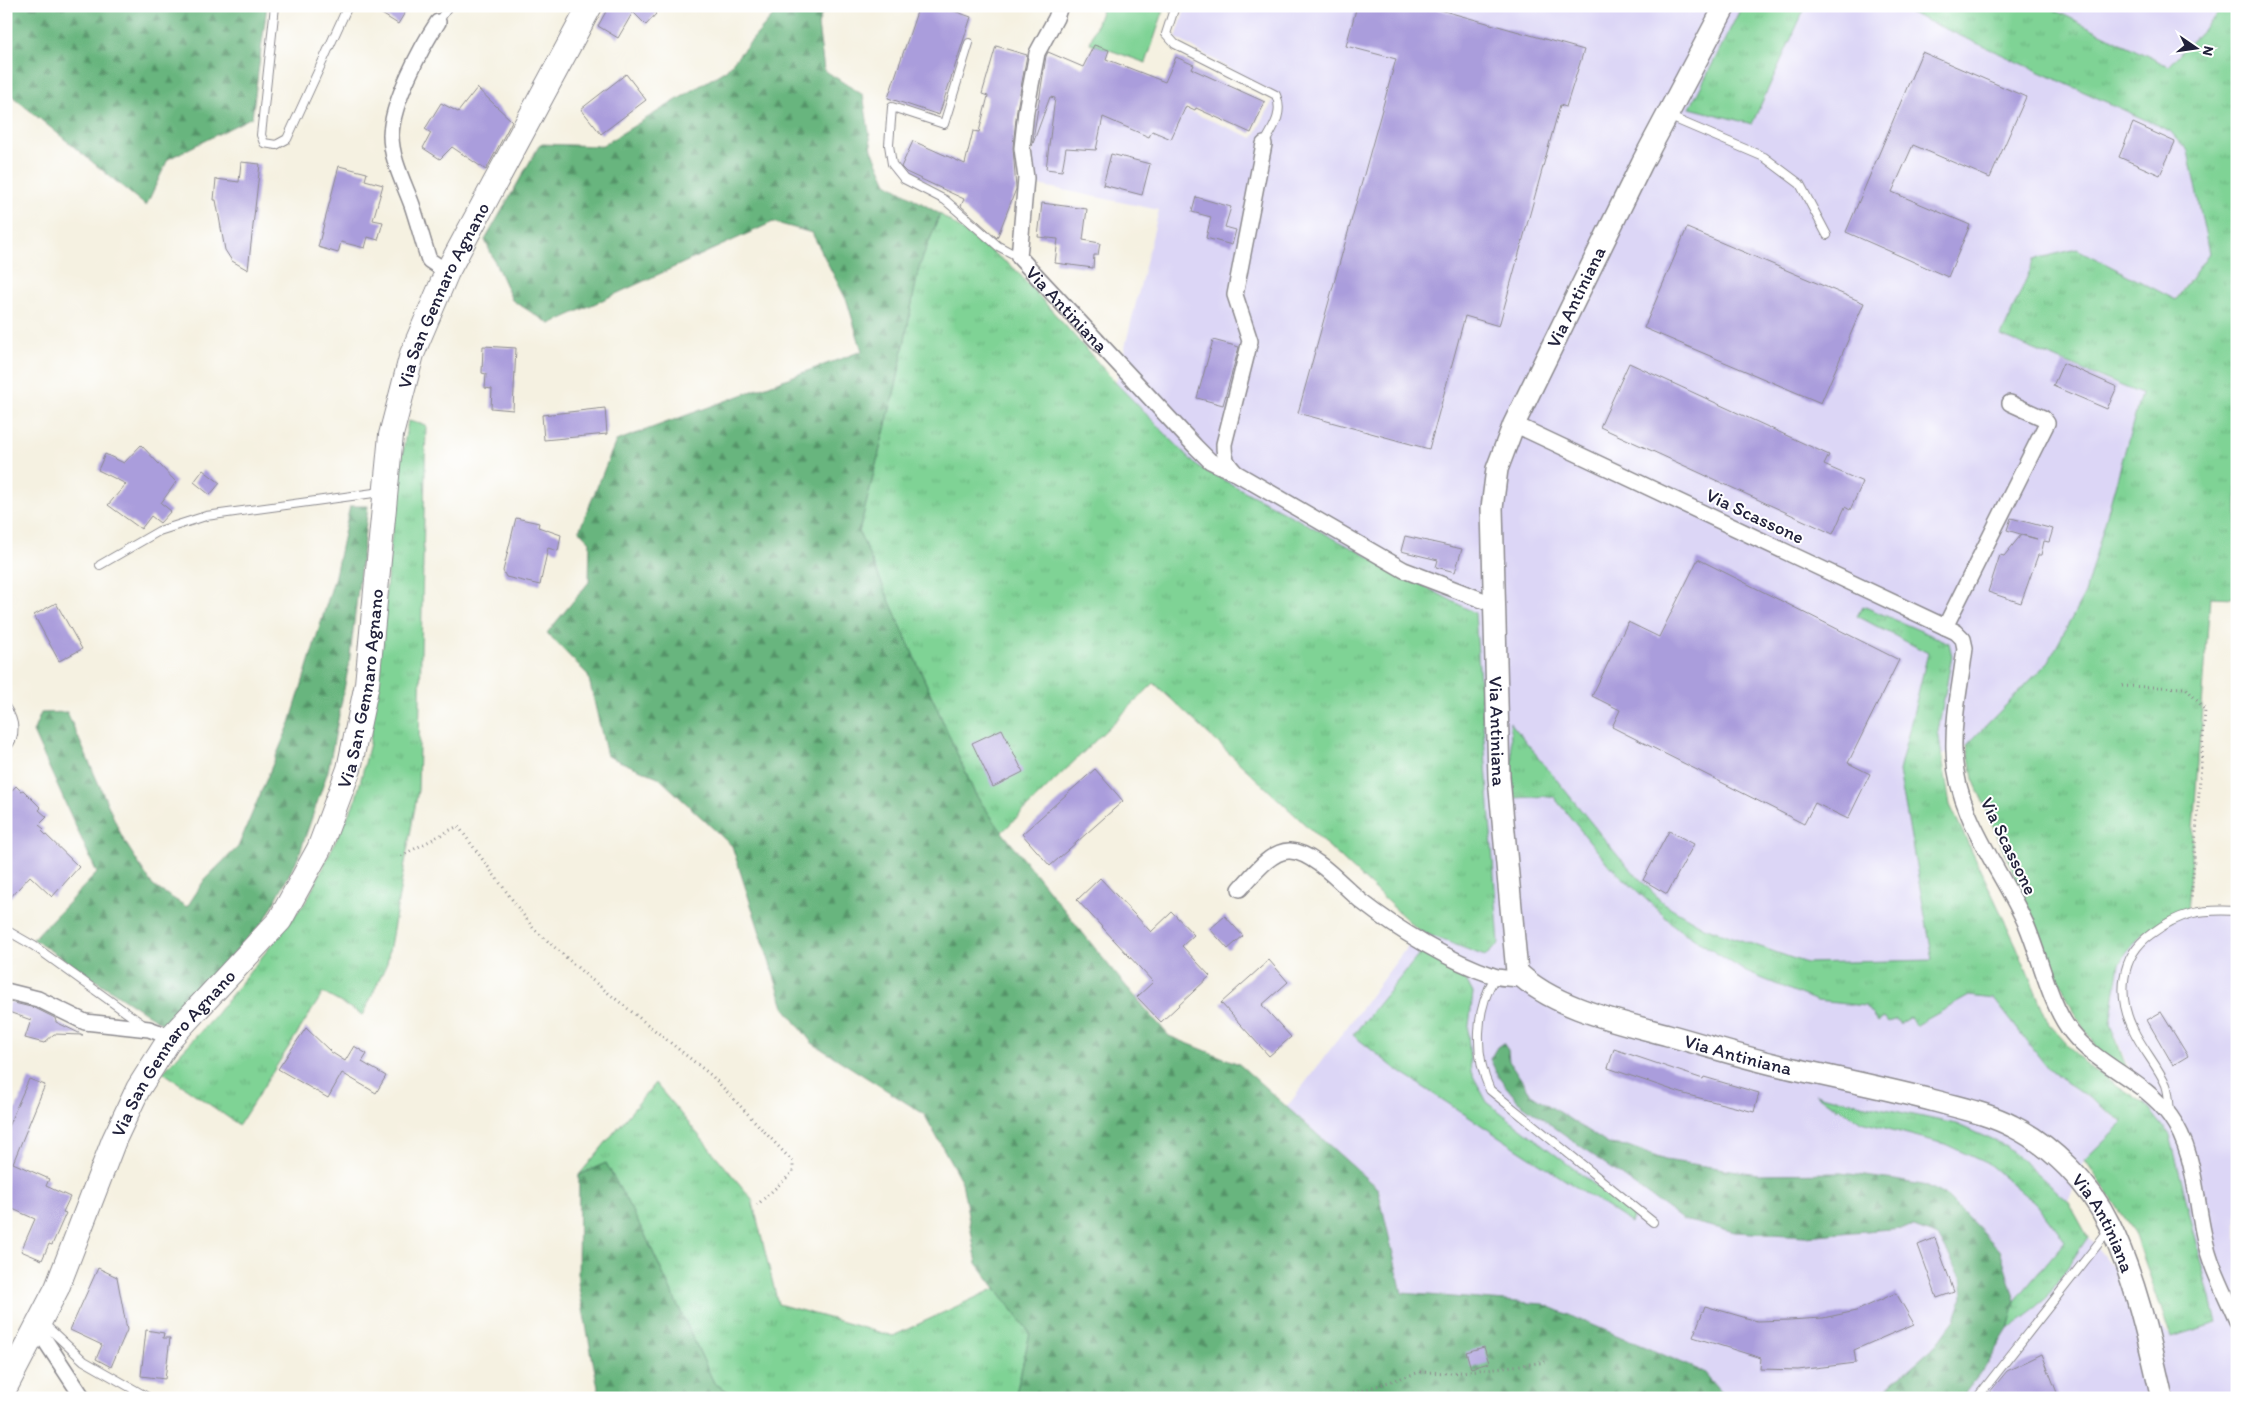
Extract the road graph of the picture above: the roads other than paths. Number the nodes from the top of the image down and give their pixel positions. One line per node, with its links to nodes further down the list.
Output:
1 (275, 6): 2 (lane)
2 (348, 6)
3 (449, 6): 8 (lane)
4 (590, 6): 14 (main road, Via San Gennaro Agnano)
5 (1060, 6): 13 (street, Via Antiniana)
6 (1175, 6): 11 (lane)
7 (1725, 6): 10 (street, Via Antiniana)
8 (438, 22): 14 (street)
9 (969, 43): 13 (lane)
10 (1668, 116): 12 (lane); 16 (street, Via Antiniana)
11 (1264, 144): 17 (street, Via Antiniana)
12 (1828, 235)
13 (1019, 257): 17 (street, Via Antiniana)
14 (447, 272): 18 (main road, Via San Gennaro Agnano)
15 (2010, 403): 21 (street)
16 (1514, 424): 20 (street, Via Antiniana); 21 (street, Via Scassone)
17 (1236, 473): 20 (street, Via Antiniana)
18 (386, 492): 19 (lane); 31 (main road, Via San Gennaro Agnano)
19 (100, 565)
20 (1495, 605): 28 (street, Via Antiniana)
21 (1946, 627): 32 (street, Via Scassone)
22 (6, 708): 23 (lane)
23 (6, 748)
24 (1240, 889): 27 (street)
25 (2237, 911): 32 (lane)
26 (6, 930): 30 (lane)
27 (1495, 977): 28 (street); 33 (lane)
28 (1524, 979): 34 (street, Via Antiniana)
29 (6, 991): 30 (street)
30 (149, 1028): 31 (street)
31 (172, 1037): 36 (main road, Via San Gennaro Agnano)
32 (2170, 1116): 35 (street, Via Scassone)
33 (1653, 1222)
34 (2111, 1228): 40 (lane); 41 (street, Via Antiniana)
35 (2237, 1321)
36 (39, 1324): 37 (main road, Via San Gennaro Agnano); 38 (street); 39 (lane)
37 (6, 1386)
38 (82, 1398)
39 (149, 1398)
40 (1977, 1398)
41 (2162, 1398)

